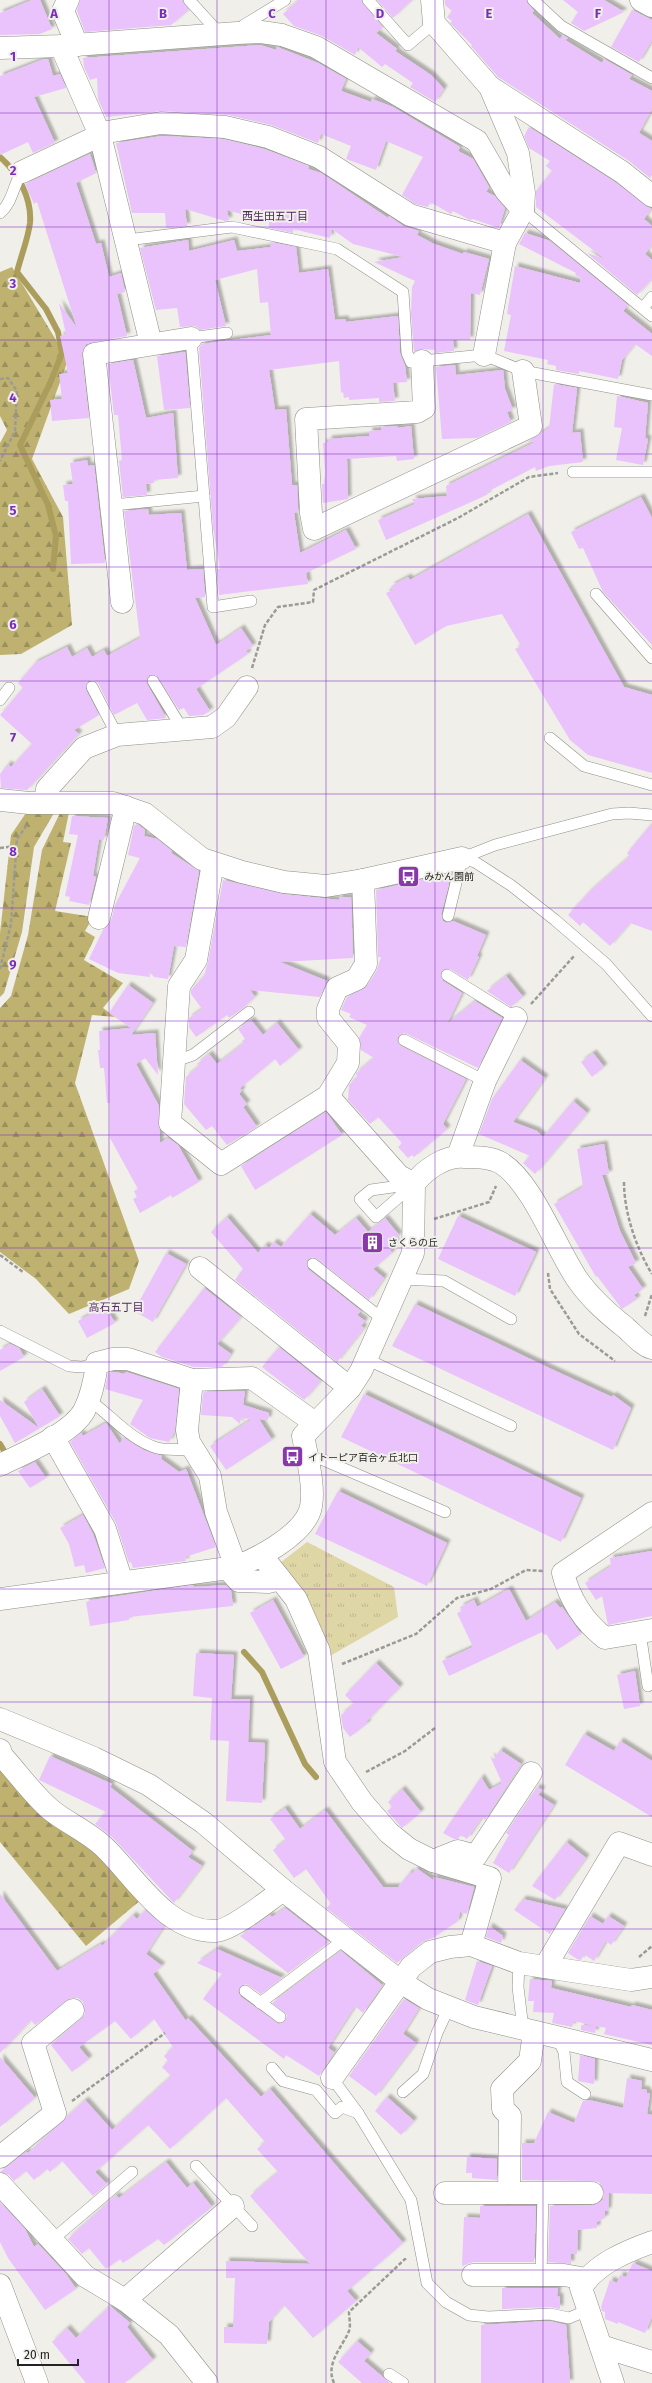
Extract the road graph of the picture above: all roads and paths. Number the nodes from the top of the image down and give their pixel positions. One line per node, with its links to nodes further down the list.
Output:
1 (68, 0): 11 (street)
2 (189, 0): 10 (lane)
3 (285, 0): 10 (lane)
4 (368, 0): 9 (lane)
5 (432, 0): 9 (street)
6 (533, 0): 13 (lane)
7 (641, 0): 8 (street)
8 (652, 6)
9 (434, 23): 14 (street)
10 (229, 34): 11 (street); 18 (street)
11 (69, 46): 12 (street); 15 (street)
12 (0, 48)
13 (652, 78)
14 (490, 87): 17 (street); 18 (street)
15 (100, 135): 16 (street); 20 (street); 21 (street)
16 (22, 172): 19 (lane)
17 (652, 196)
18 (523, 210): 21 (street); 23 (lane)
19 (0, 212)
20 (127, 240): 27 (street); 29 (lane)
21 (505, 243): 28 (street)
22 (652, 297): 23 (lane)
23 (643, 308): 24 (lane)
24 (652, 316)
25 (227, 333): 26 (lane)
26 (191, 338): 27 (street); 36 (lane)
27 (151, 344): 37 (street)
28 (484, 355): 29 (lane); 30 (lane)
29 (422, 361): 30 (street)
30 (523, 371): 32 (lane)
31 (0, 380): 33 (path)
32 (652, 395)
33 (0, 461)
34 (573, 472): 35 (lane); 44 (path)
35 (652, 472)
36 (204, 496): 37 (lane); 39 (lane)
37 (113, 505): 40 (street)
38 (596, 594): 41 (lane)
39 (252, 601)
40 (122, 602)
41 (652, 658)
42 (153, 681): 47 (lane)
43 (92, 687): 48 (lane)
44 (247, 687): 47 (street)
45 (9, 688): 46 (lane)
46 (0, 700)
47 (183, 730): 48 (street)
48 (117, 735): 52 (street)
49 (550, 738): 50 (lane)
50 (652, 785)
51 (0, 800): 52 (street)
52 (45, 802): 53 (street); 55 (path)
53 (126, 807): 58 (street); 61 (street)
54 (652, 815): 57 (lane)
55 (16, 846): 56 (path); 63 (path)
56 (0, 848)
57 (462, 858): 59 (street); 60 (lane); 67 (lane)
58 (213, 863): 59 (street); 70 (street)
59 (363, 880): 72 (street)
60 (448, 916)
61 (100, 918)
62 (566, 964): 65 (path)
63 (0, 969)
64 (447, 975): 68 (lane)
65 (533, 1002)
66 (250, 1012): 70 (lane)
67 (652, 1016)
68 (516, 1018): 71 (street)
69 (404, 1040): 71 (lane)
70 (175, 1061): 72 (street)
71 (485, 1081): 73 (street)
72 (328, 1096): 76 (street)
73 (458, 1156): 76 (street); 87 (street)
74 (497, 1182): 77 (path)
75 (624, 1182): 82 (path)
76 (414, 1184): 83 (street)
77 (431, 1220)
78 (0, 1255): 81 (path)
79 (313, 1264): 85 (lane)
80 (200, 1268): 91 (street)
81 (23, 1272)
82 (652, 1274)
83 (402, 1279): 84 (lane); 85 (street)
84 (511, 1319)
85 (385, 1321): 88 (street)
86 (0, 1331): 89 (lane)
87 (651, 1351)
88 (366, 1359): 91 (street); 94 (lane)
89 (97, 1364): 90 (street); 92 (street)
90 (192, 1380): 93 (street); 96 (street)
91 (350, 1388): 93 (street)
92 (89, 1400): 95 (street); 96 (lane)
93 (315, 1423): 97 (street)
94 (511, 1426)
95 (53, 1437): 98 (street); 105 (street)
96 (194, 1451): 102 (street)
97 (308, 1462): 99 (lane); 101 (street)
98 (0, 1465)
99 (445, 1512)
100 (652, 1514): 107 (street)
101 (262, 1556): 102 (street); 104 (street)
102 (231, 1568): 104 (street); 105 (street)
103 (526, 1570): 108 (path)
104 (280, 1579): 108 (street)
105 (122, 1582): 106 (street)
106 (0, 1599)
107 (646, 1631): 109 (lane)
108 (323, 1671): 114 (street)
109 (648, 1686)
110 (0, 1719): 117 (street)
111 (435, 1728): 114 (path)
112 (0, 1750): 117 (street)
113 (531, 1773): 116 (street)
114 (350, 1784): 116 (street)
115 (652, 1855): 121 (street)
116 (433, 1861): 119 (street)
117 (283, 1890): 118 (street)
118 (345, 1939): 123 (street); 125 (lane)
119 (471, 1945): 120 (street); 123 (street)
120 (519, 1963): 121 (street); 129 (lane)
121 (545, 1967): 122 (street)
122 (652, 1977)
123 (401, 1982): 126 (street); 134 (street)
124 (245, 1991): 125 (lane)
125 (260, 2003): 128 (lane)
126 (449, 2007): 129 (street); 135 (lane)
127 (73, 2010): 137 (street)
128 (280, 2018)
129 (528, 2030): 131 (street); 144 (street)
130 (165, 2033): 137 (path)
131 (557, 2037): 132 (street); 136 (lane)
132 (652, 2060)
133 (272, 2068): 138 (lane)
134 (332, 2078): 138 (lane)
135 (404, 2092)
136 (585, 2094)
137 (55, 2113): 139 (street)
138 (358, 2113): 154 (lane)
139 (0, 2157)
140 (196, 2166): 147 (lane)
141 (132, 2172): 149 (lane)
142 (0, 2184): 149 (street)
143 (445, 2193): 144 (street)
144 (509, 2193): 145 (street)
145 (544, 2193): 146 (street); 152 (lane)
146 (592, 2193)
147 (233, 2206): 148 (lane); 156 (street)
148 (252, 2226)
149 (52, 2240): 156 (street)
150 (652, 2242): 153 (street)
151 (473, 2275): 152 (street)
152 (541, 2275): 153 (street)
153 (586, 2279): 157 (street)
154 (427, 2283): 157 (lane); 163 (path)
155 (0, 2285): 161 (street)
156 (125, 2300): 162 (street)
157 (588, 2310): 158 (street)
158 (601, 2346): 159 (street); 165 (street)
159 (652, 2362)
160 (389, 2374): 164 (lane)
161 (37, 2383)
162 (207, 2383)
163 (334, 2383)
164 (403, 2383)
165 (613, 2383)

